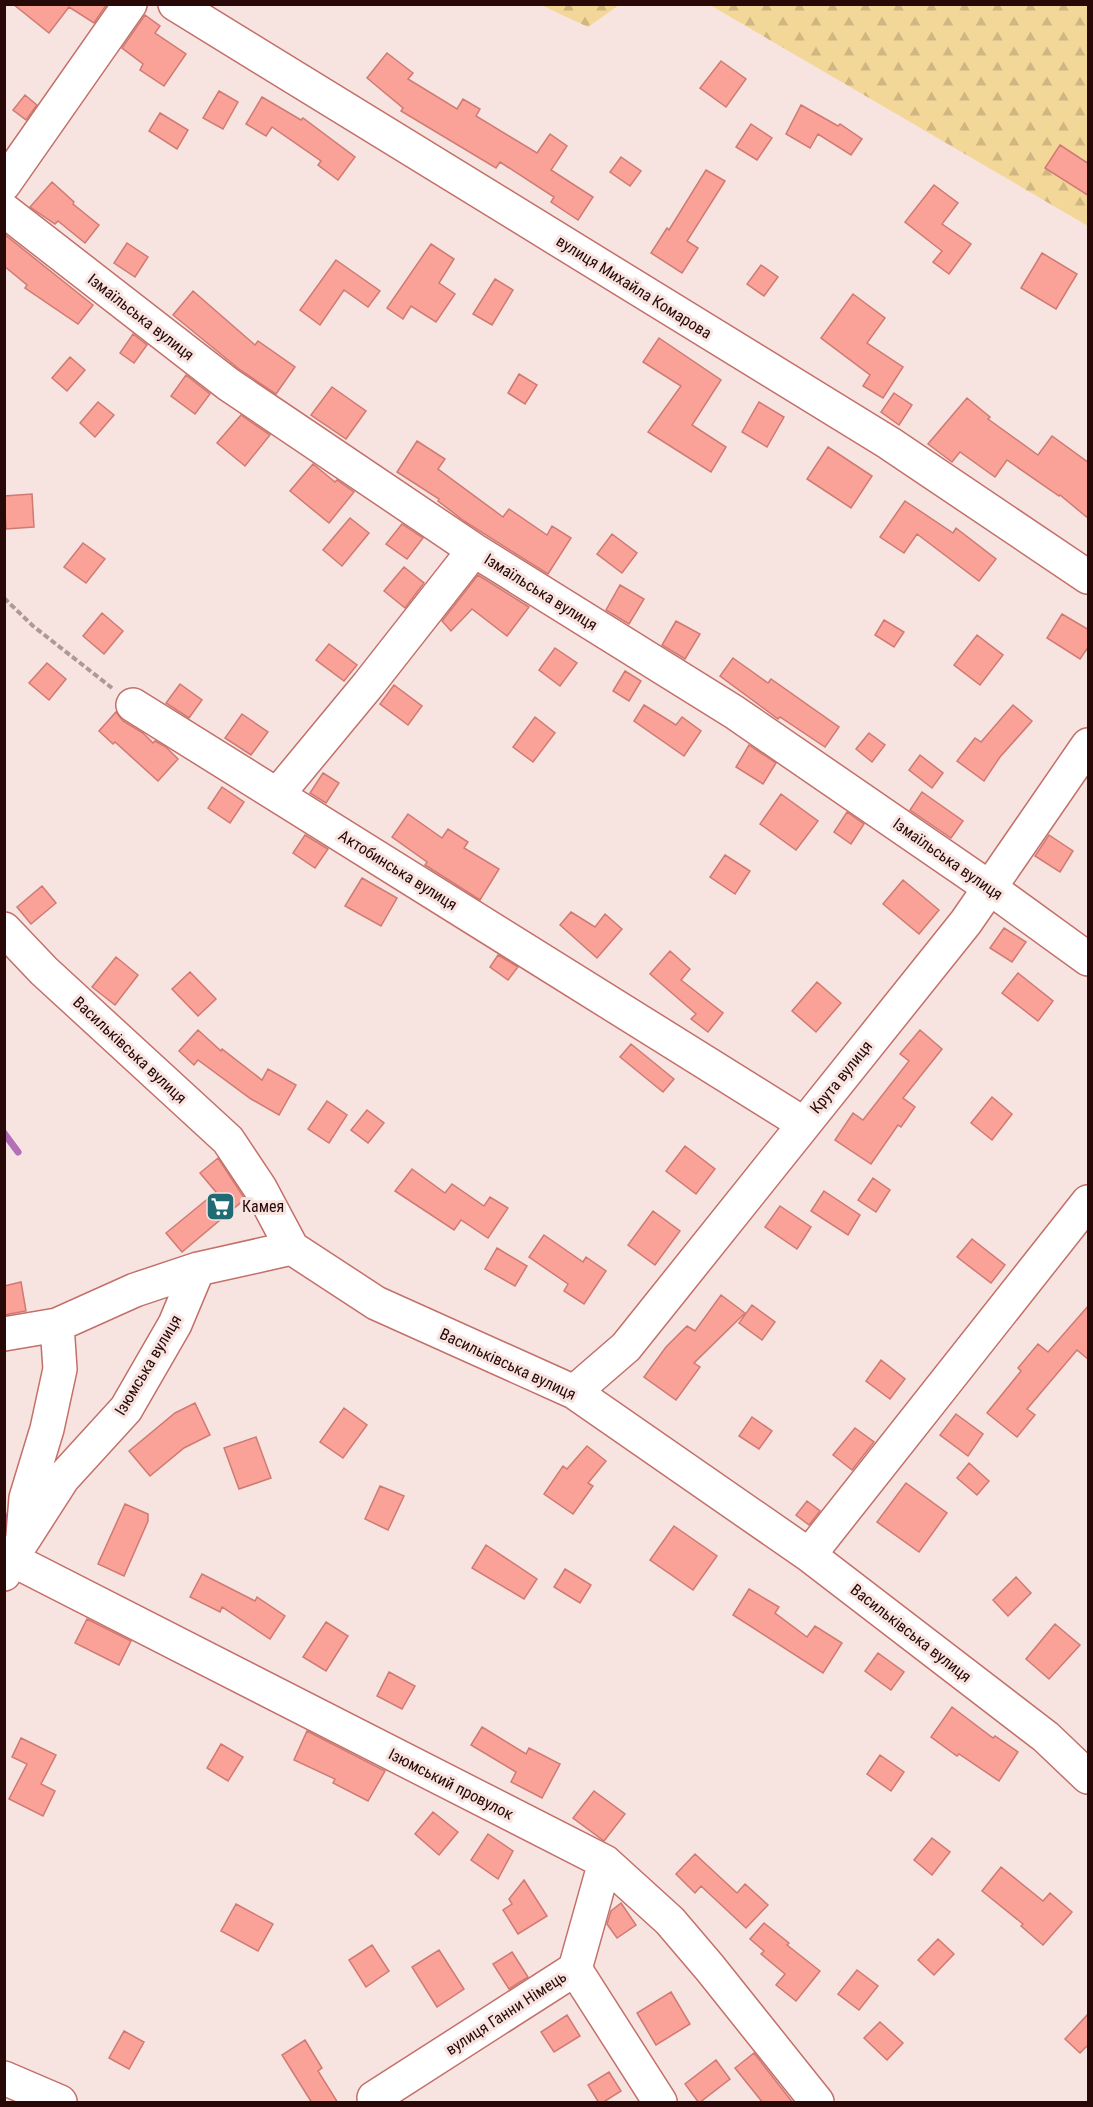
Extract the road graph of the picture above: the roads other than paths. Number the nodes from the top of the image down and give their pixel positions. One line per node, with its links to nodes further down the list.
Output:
1 (130, 4): 3 (street)
2 (175, 4): 6 (street, вулиця Михайла Комарова)
3 (4, 184)
4 (4, 210): 5 (street, Ізмаїльська вулиця)
5 (474, 550): 9 (street); 10 (street, Ізмаїльська вулиця)
6 (1089, 577)
7 (133, 705): 9 (street, Актобинська вулиця)
8 (1089, 746): 10 (street, Крута вулиця)
9 (277, 795): 13 (street, Актобинська вулиця)
10 (990, 888): 12 (street, Ізмаїльська вулиця); 13 (street, Крута вулиця)
11 (4, 929): 15 (street, Васильківська вулиця)
12 (1089, 959)
13 (804, 1124): 19 (street, Крута вулиця)
14 (1089, 1202): 20 (street)
15 (292, 1248): 16 (street); 19 (street, Васильківська вулиця)
16 (198, 1269): 17 (street); 21 (street, Ізюмська вулиця)
17 (57, 1325): 18 (street); 21 (street)
18 (4, 1334)
19 (574, 1392): 20 (street, Васильківська вулиця)
20 (809, 1555): 22 (street, Васильківська вулиця)
21 (13, 1558): 23 (street, Ізюмський провулок)
22 (1089, 1777)
23 (605, 1862): 24 (street, вулиця Ганни Німець); 29 (street, Ізюмський провулок)
24 (575, 1969): 26 (street, вулиця Ганни Німець); 28 (street)
25 (4, 2078): 27 (street)
26 (375, 2101)
27 (60, 2103)
28 (660, 2103)
29 (817, 2103)

